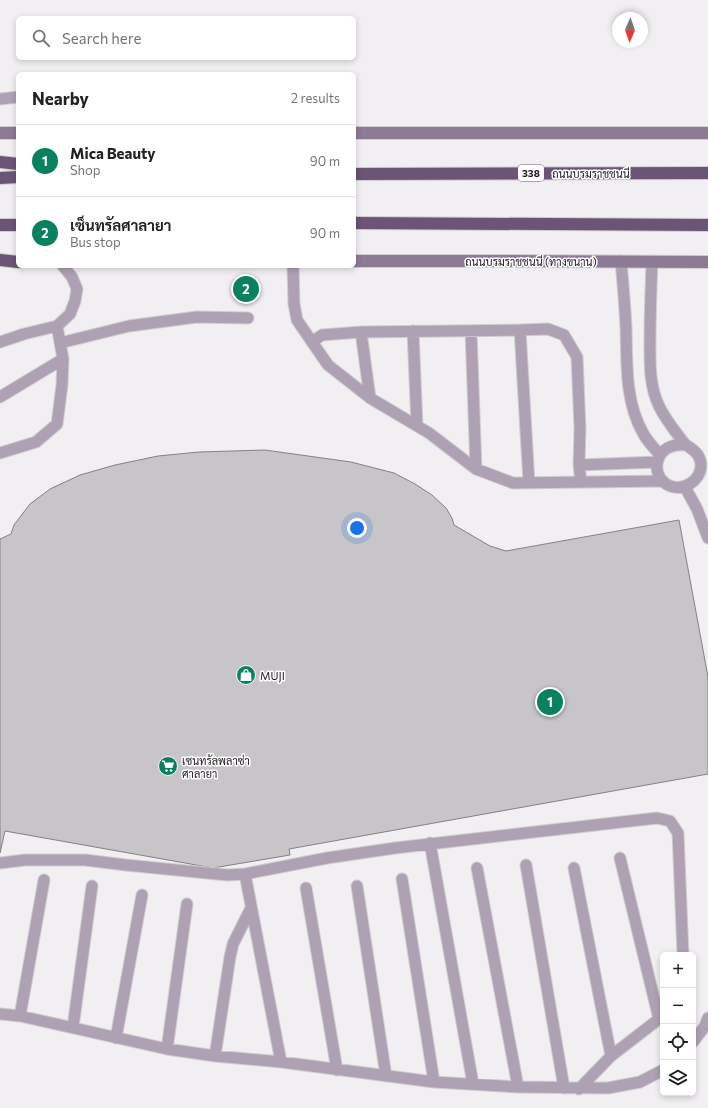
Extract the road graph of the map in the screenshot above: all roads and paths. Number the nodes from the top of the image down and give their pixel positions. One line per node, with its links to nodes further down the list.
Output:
1 (16, 97): 2 (lane)
2 (0, 99)
3 (0, 133): 4 (main road)
4 (16, 133)
5 (356, 133): 6 (main road)
6 (708, 133)
7 (0, 162): 8 (highway)
8 (16, 164)
9 (708, 173): 10 (highway, ถนนบรมราชชนนี / 338)
10 (356, 174)
11 (16, 177): 12 (highway)
12 (0, 178)
13 (356, 223): 16 (highway)
14 (0, 225): 15 (highway)
15 (16, 225)
16 (708, 225)
17 (0, 260): 22 (highway)
18 (621, 261): 19 (main road, ถนนบรมราชชนนี (ทางขนาน)); 20 (main road, ถนนบรมราชชนนี (ทางขนาน)); 42 (lane)
19 (356, 262)
20 (652, 262): 21 (main road, ถนนบรมราชชนนี (ทางขนาน)); 40 (lane)
21 (708, 262)
22 (16, 263)
23 (16, 263): 24 (main road)
24 (0, 264)
25 (65, 268): 28 (lane)
26 (293, 268): 34 (lane)
27 (248, 318): 35 (lane)
28 (57, 326): 33 (lane); 35 (lane)
29 (520, 330): 31 (lane); 43 (lane); 47 (lane)
30 (413, 331): 31 (lane); 32 (lane); 39 (lane)
31 (471, 331): 44 (lane)
32 (361, 332): 34 (lane); 38 (lane)
33 (0, 342)
34 (312, 342): 38 (lane)
35 (60, 343): 36 (lane)
36 (63, 359): 37 (lane); 41 (lane)
37 (0, 397)
38 (370, 398): 39 (lane)
39 (417, 426): 44 (lane)
40 (686, 445): 42 (lane); 48 (lane)
41 (0, 452)
42 (658, 458): 43 (lane); 45 (lane)
43 (580, 465): 46 (lane)
44 (476, 469): 47 (lane)
45 (663, 481): 46 (lane); 48 (lane)
46 (581, 482): 47 (lane)
47 (529, 483)
48 (685, 487): 49 (lane)
49 (708, 538)
50 (430, 843): 56 (lane); 65 (lane); 82 (lane)
51 (620, 858): 66 (lane)
52 (0, 863): 56 (lane)
53 (526, 865): 84 (lane)
54 (478, 868): 83 (lane)
55 (574, 868): 76 (lane)
56 (245, 874): 64 (lane)
57 (402, 879): 81 (lane)
58 (44, 880): 68 (lane)
59 (92, 886): 71 (lane)
60 (357, 886): 80 (lane)
61 (306, 888): 78 (lane)
62 (142, 895): 72 (lane)
63 (187, 904): 74 (lane)
64 (251, 908): 75 (lane); 77 (lane)
65 (683, 952)
66 (660, 1013)
67 (0, 1014): 68 (lane)
68 (20, 1016): 71 (lane)
69 (660, 1018): 76 (lane)
70 (708, 1018): 73 (lane)
71 (73, 1027): 72 (lane)
72 (116, 1038): 74 (lane)
73 (696, 1038)
74 (167, 1049): 75 (lane)
75 (215, 1056): 77 (lane)
76 (612, 1056): 85 (lane)
77 (281, 1062): 78 (lane)
78 (337, 1070): 80 (lane)
79 (660, 1072): 85 (lane)
80 (386, 1076): 81 (lane)
81 (434, 1082): 82 (lane)
82 (474, 1084): 83 (lane)
83 (518, 1087): 84 (lane)
84 (564, 1088): 85 (lane)
85 (579, 1089)

